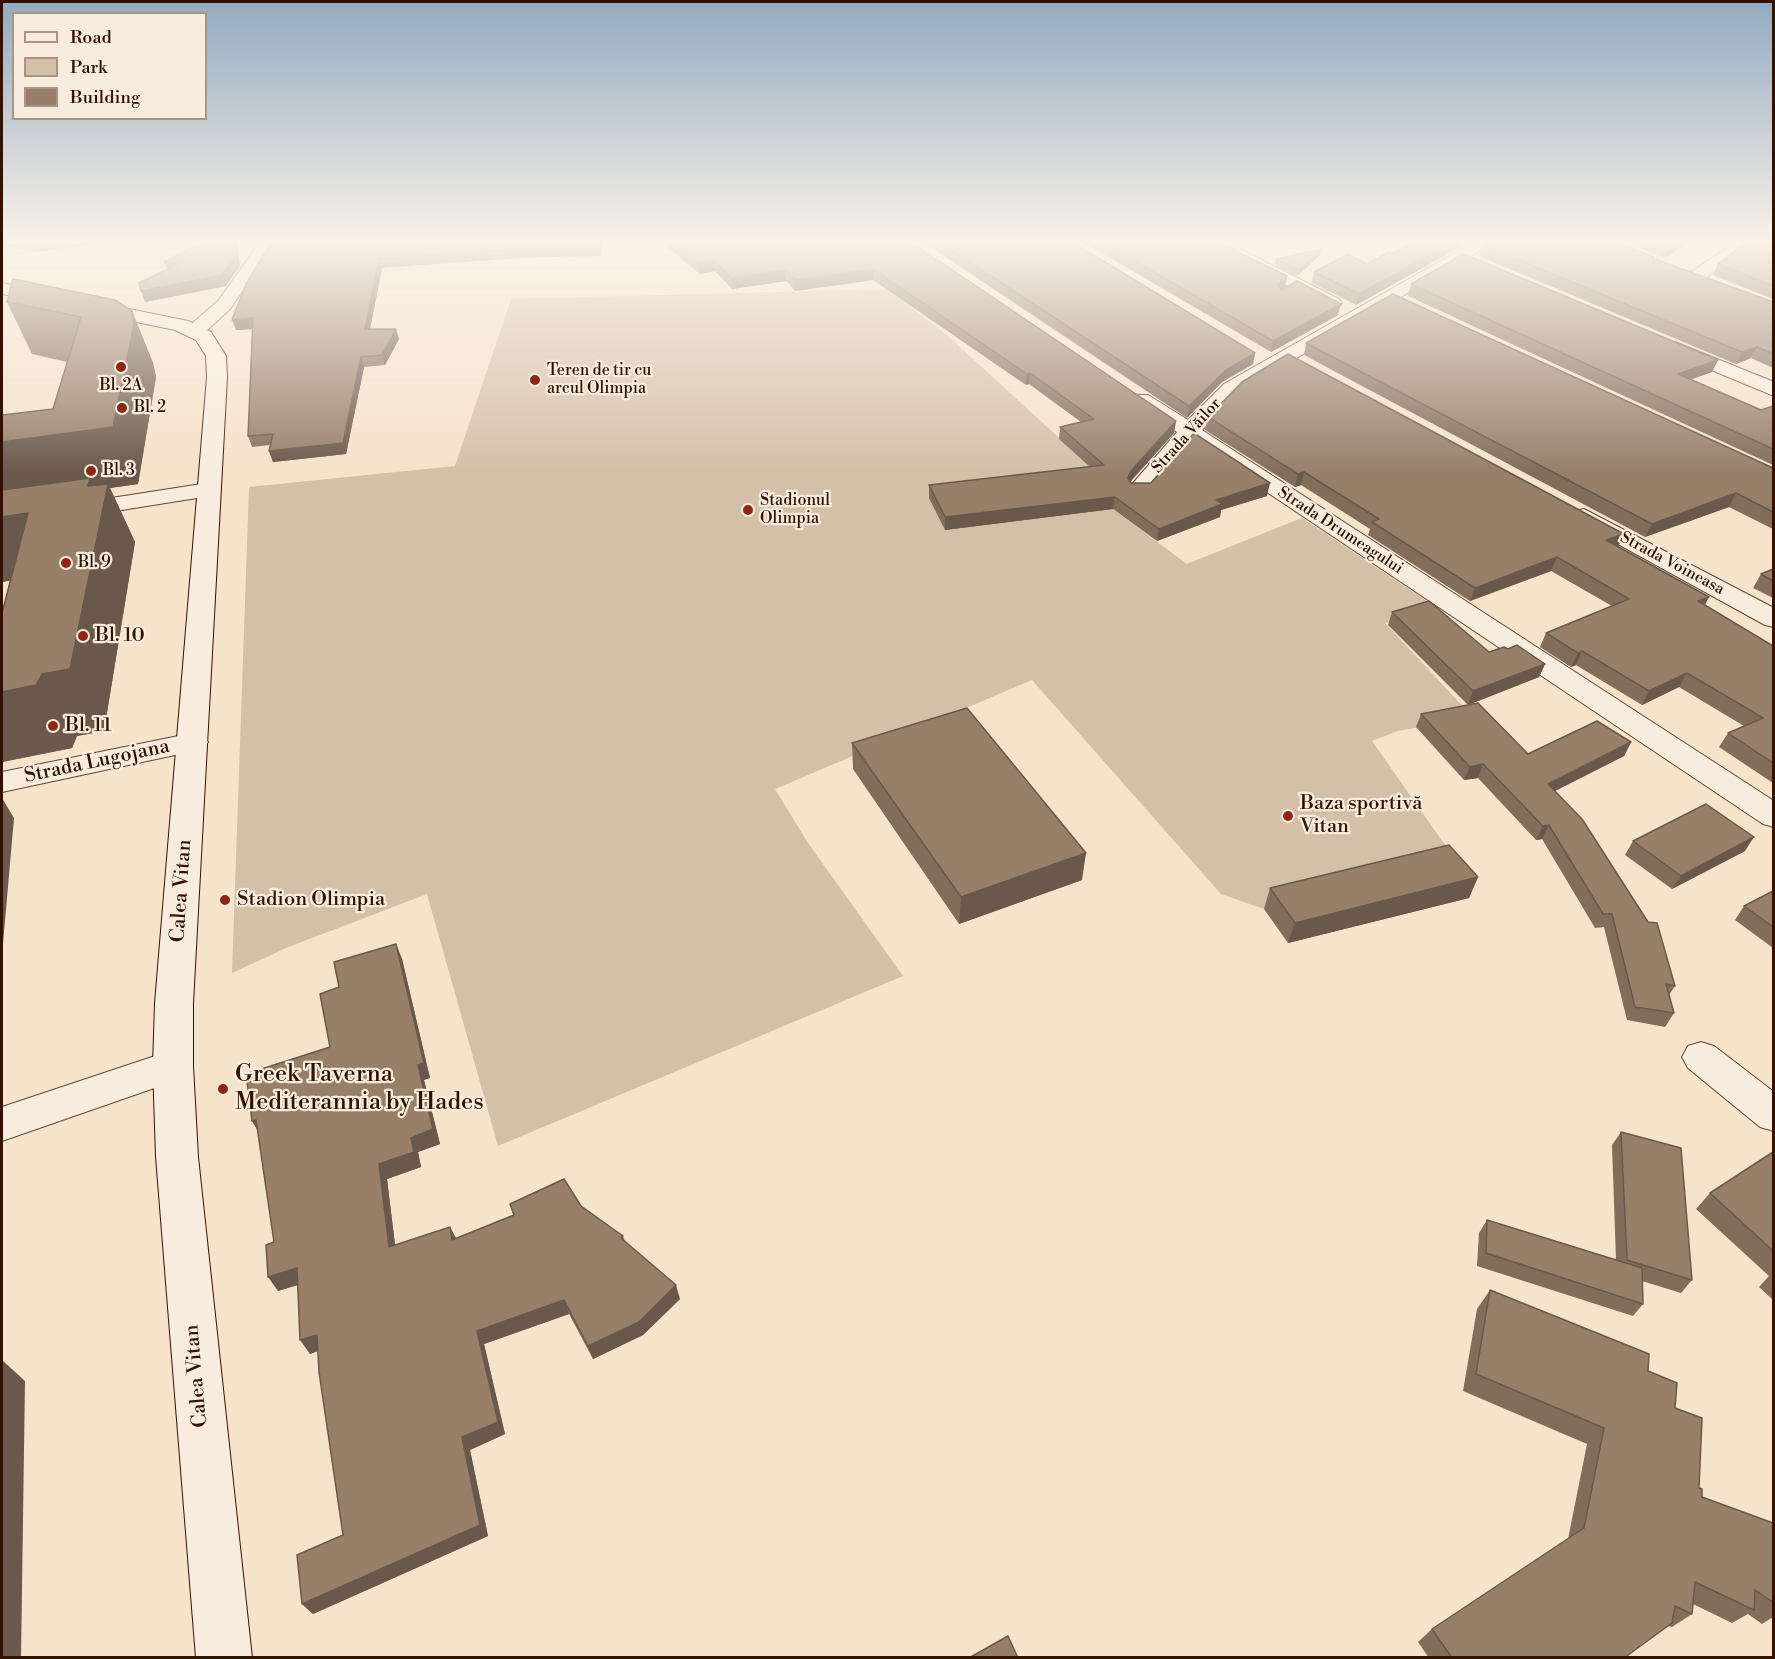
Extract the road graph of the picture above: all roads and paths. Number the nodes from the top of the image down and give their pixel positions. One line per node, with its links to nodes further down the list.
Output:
1 (161, 319): 4 (main road)
2 (208, 319): 4 (street)
3 (1350, 319): 7 (street, Strada Văilor)
4 (196, 330): 12 (main road, Calea Vitan)
5 (1655, 340): 9 (street)
6 (1252, 352): 7 (street)
7 (1287, 361): 10 (street, Strada Văilor)
8 (1122, 386): 10 (street, Strada Drumeagului)
9 (1773, 390)
10 (1190, 432): 11 (street, Strada Văilor); 18 (street, Strada Drumeagului)
11 (1139, 489)
12 (208, 490): 14 (street); 16 (main road, Calea Vitan)
13 (1565, 506): 15 (street, Strada Voineasa)
14 (2, 522)
15 (1773, 619)
16 (193, 742): 17 (street, Strada Lugojana); 20 (main road, Calea Vitan)
17 (2, 782)
18 (1773, 816)
19 (1701, 1057): 21 (street)
20 (172, 1066): 22 (street); 23 (main road, Calea Vitan)
21 (1773, 1115)
22 (2, 1124)
23 (224, 1658)

